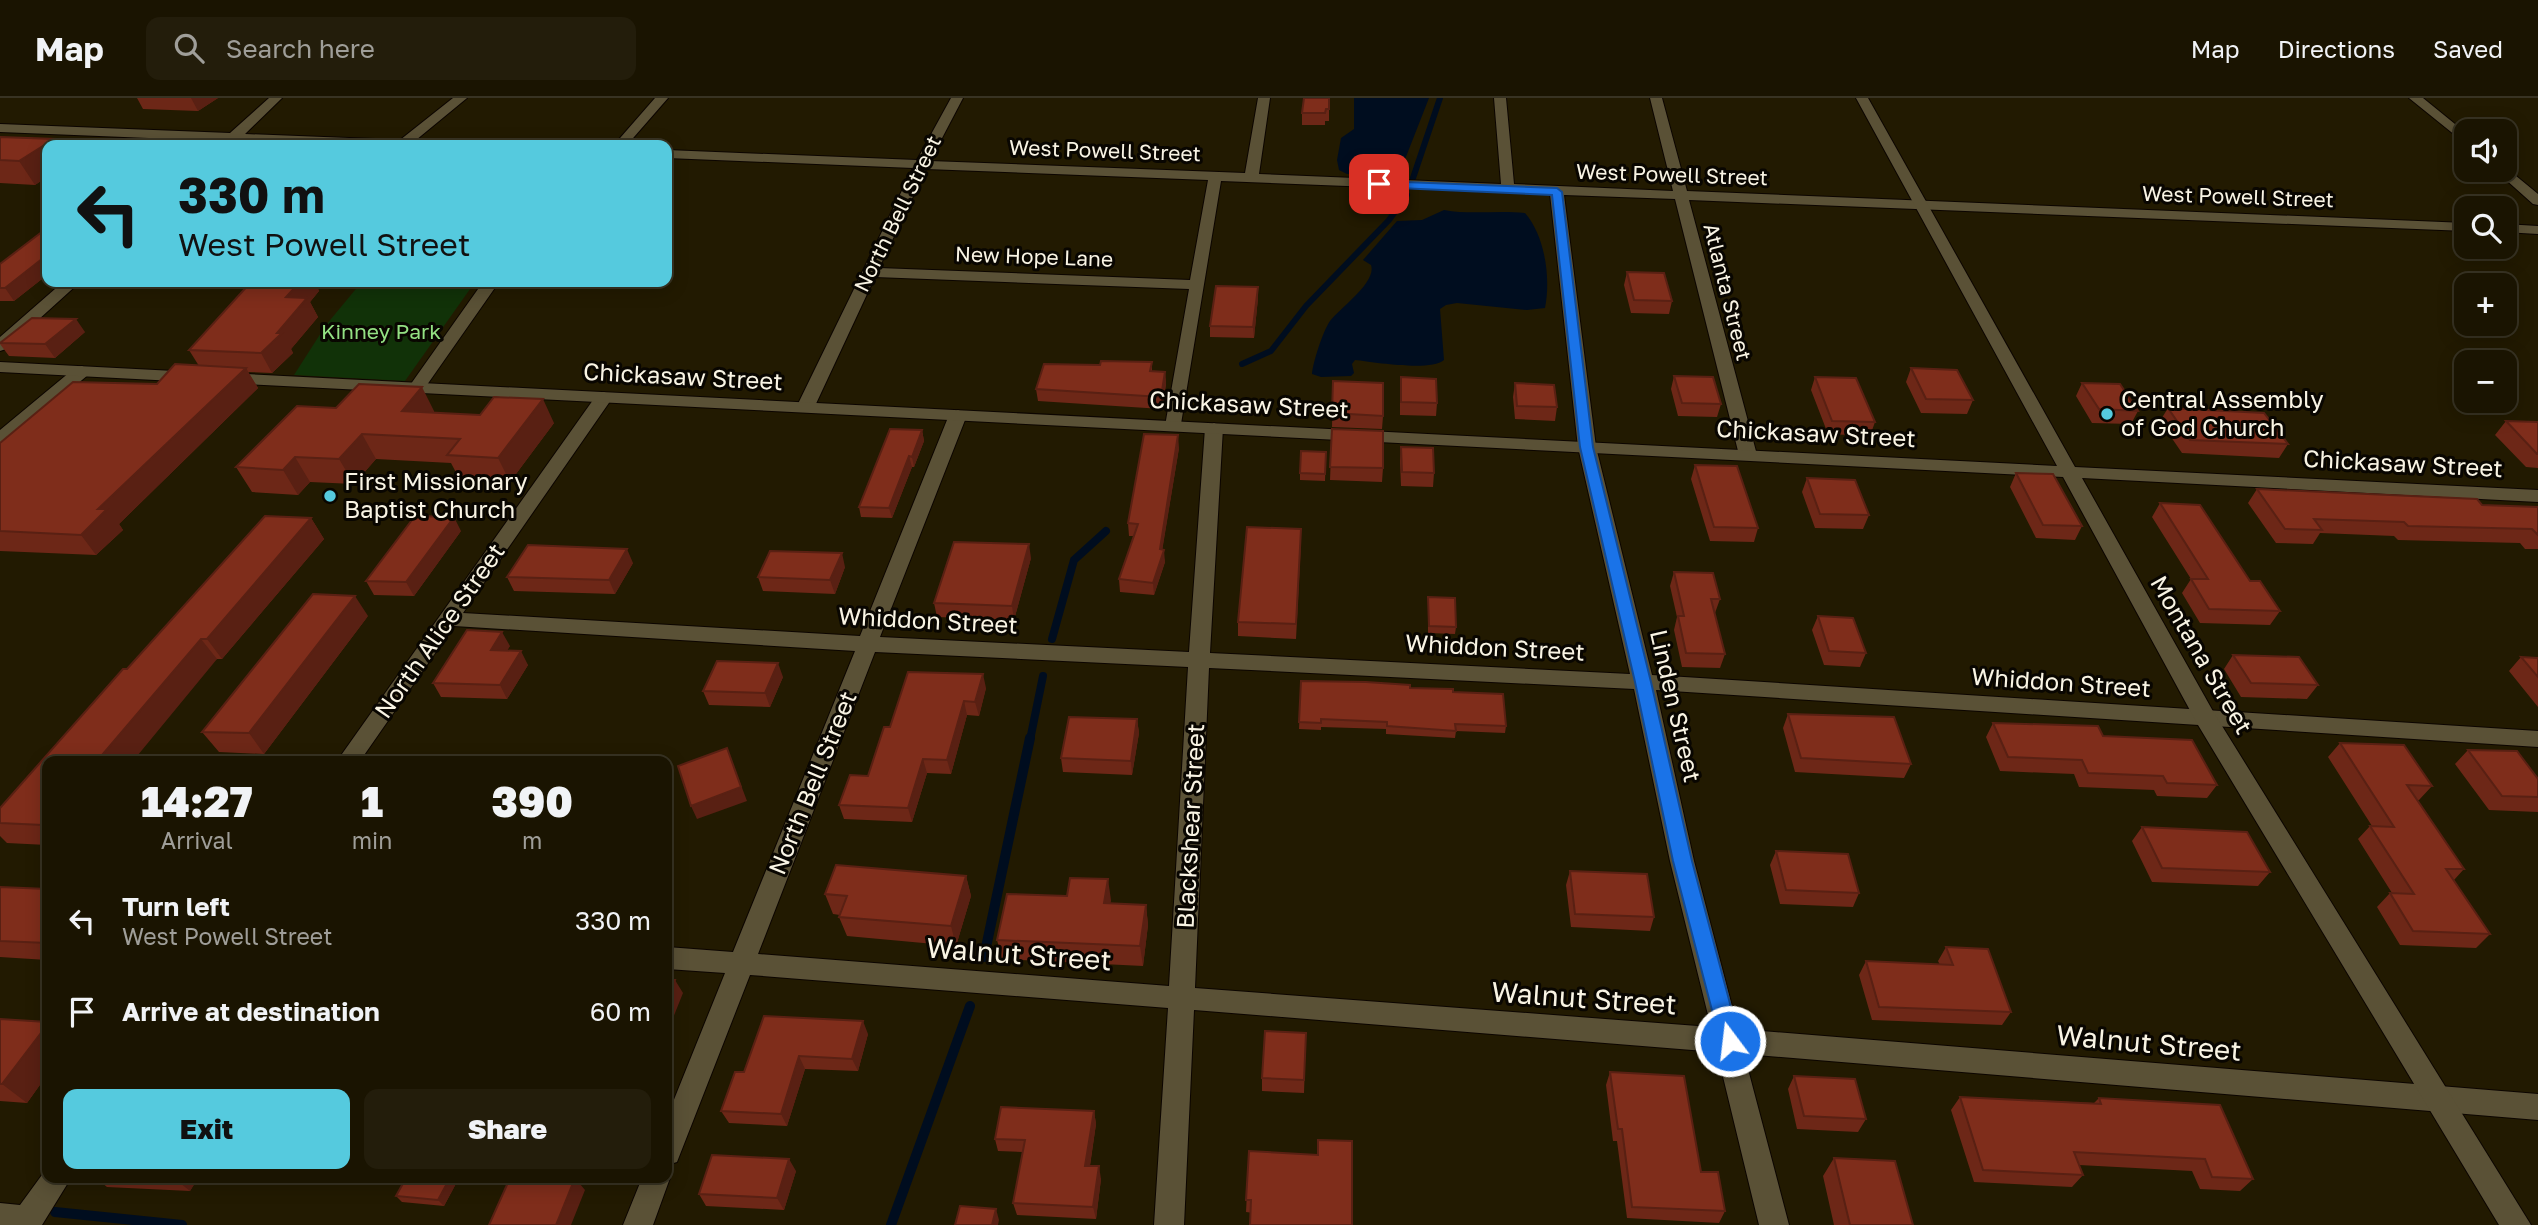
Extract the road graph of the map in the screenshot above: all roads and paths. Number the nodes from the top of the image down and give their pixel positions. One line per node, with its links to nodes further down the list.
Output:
1 (276, 98): 13 (street)
2 (461, 98): 14 (street)
3 (662, 98): 15 (street)
4 (957, 98): 17 (street, North Bell Street)
5 (1264, 98): 19 (street)
6 (1500, 98): 21 (street)
7 (1656, 98): 23 (street, Atlanta Street)
8 (1862, 98): 25 (street, Montana Street)
9 (2415, 98): 11 (street)
10 (0, 128): 12 (street)
11 (2454, 130)
12 (210, 140)
13 (229, 140)
14 (408, 140)
15 (624, 140)
16 (672, 154): 17 (street, West Powell Street)
17 (921, 165): 18 (street, West Powell Street); 29 (street, North Bell Street)
18 (1215, 177): 19 (street, West Powell Street); 30 (street)
19 (1251, 179): 21 (street, West Powell Street)
20 (2515, 182): 24 (street)
21 (1508, 190): 22 (street, West Powell Street)
22 (1557, 192): 23 (street, West Powell Street); 43 (street, Linden Street)
23 (1681, 197): 25 (street, West Powell Street); 44 (street, Atlanta Street)
24 (2538, 201)
25 (1923, 207): 26 (street, West Powell Street); 45 (street, Montana Street)
26 (2454, 227)
27 (2517, 229): 28 (street)
28 (2538, 230)
29 (869, 272): 30 (street, New Hope Lane); 38 (street, North Bell Street)
30 (1198, 285): 40 (street)
31 (66, 287): 33 (street)
32 (487, 287): 36 (street)
33 (0, 346)
34 (0, 367): 35 (street, Chickasaw Street)
35 (82, 371): 36 (street, Chickasaw Street); 42 (street)
36 (416, 388): 37 (street, Chickasaw Street)
37 (604, 397): 38 (street, Chickasaw Street); 47 (street, North Alice Street)
38 (805, 408): 39 (street, Chickasaw Street)
39 (958, 415): 40 (street, Chickasaw Street); 48 (street, North Bell Street)
40 (1174, 426): 41 (street, Chickasaw Street)
41 (1214, 428): 43 (street, Chickasaw Street); 49 (street, Blackshear Street)
42 (0, 439)
43 (1587, 447): 44 (street, Chickasaw Street); 50 (street, Linden Street)
44 (1748, 455): 45 (street, Chickasaw Street)
45 (2067, 471): 46 (street, Chickasaw Street); 51 (street, Montana Street)
46 (2538, 496)
47 (448, 619): 48 (street, Whiddon Street); 53 (street, North Alice Street)
48 (868, 644): 49 (street, Whiddon Street); 55 (street, North Bell Street)
49 (1200, 659): 50 (street, Whiddon Street); 56 (street, Blackshear Street)
50 (1643, 682): 51 (street, Whiddon Street); 57 (street, Linden Street)
51 (2206, 719): 52 (street, Whiddon Street); 58 (street, Montana Street)
52 (2538, 739)
53 (352, 756)
54 (672, 958): 55 (street, Walnut Street)
55 (741, 963): 56 (street, Walnut Street); 60 (street, North Bell Street)
56 (1180, 998): 57 (street, Walnut Street); 65 (street, Blackshear Street)
57 (1730, 1041): 58 (street, Walnut Street); 66 (street, Linden Street)
58 (2438, 1098): 59 (street, Walnut Street); 67 (street, Montana Street)
59 (2538, 1107)
60 (672, 1139)
61 (52, 1183): 63 (street)
62 (654, 1183): 64 (street)
63 (17, 1221)
64 (638, 1225)
65 (1169, 1225)
66 (1774, 1225)
67 (2516, 1225)

